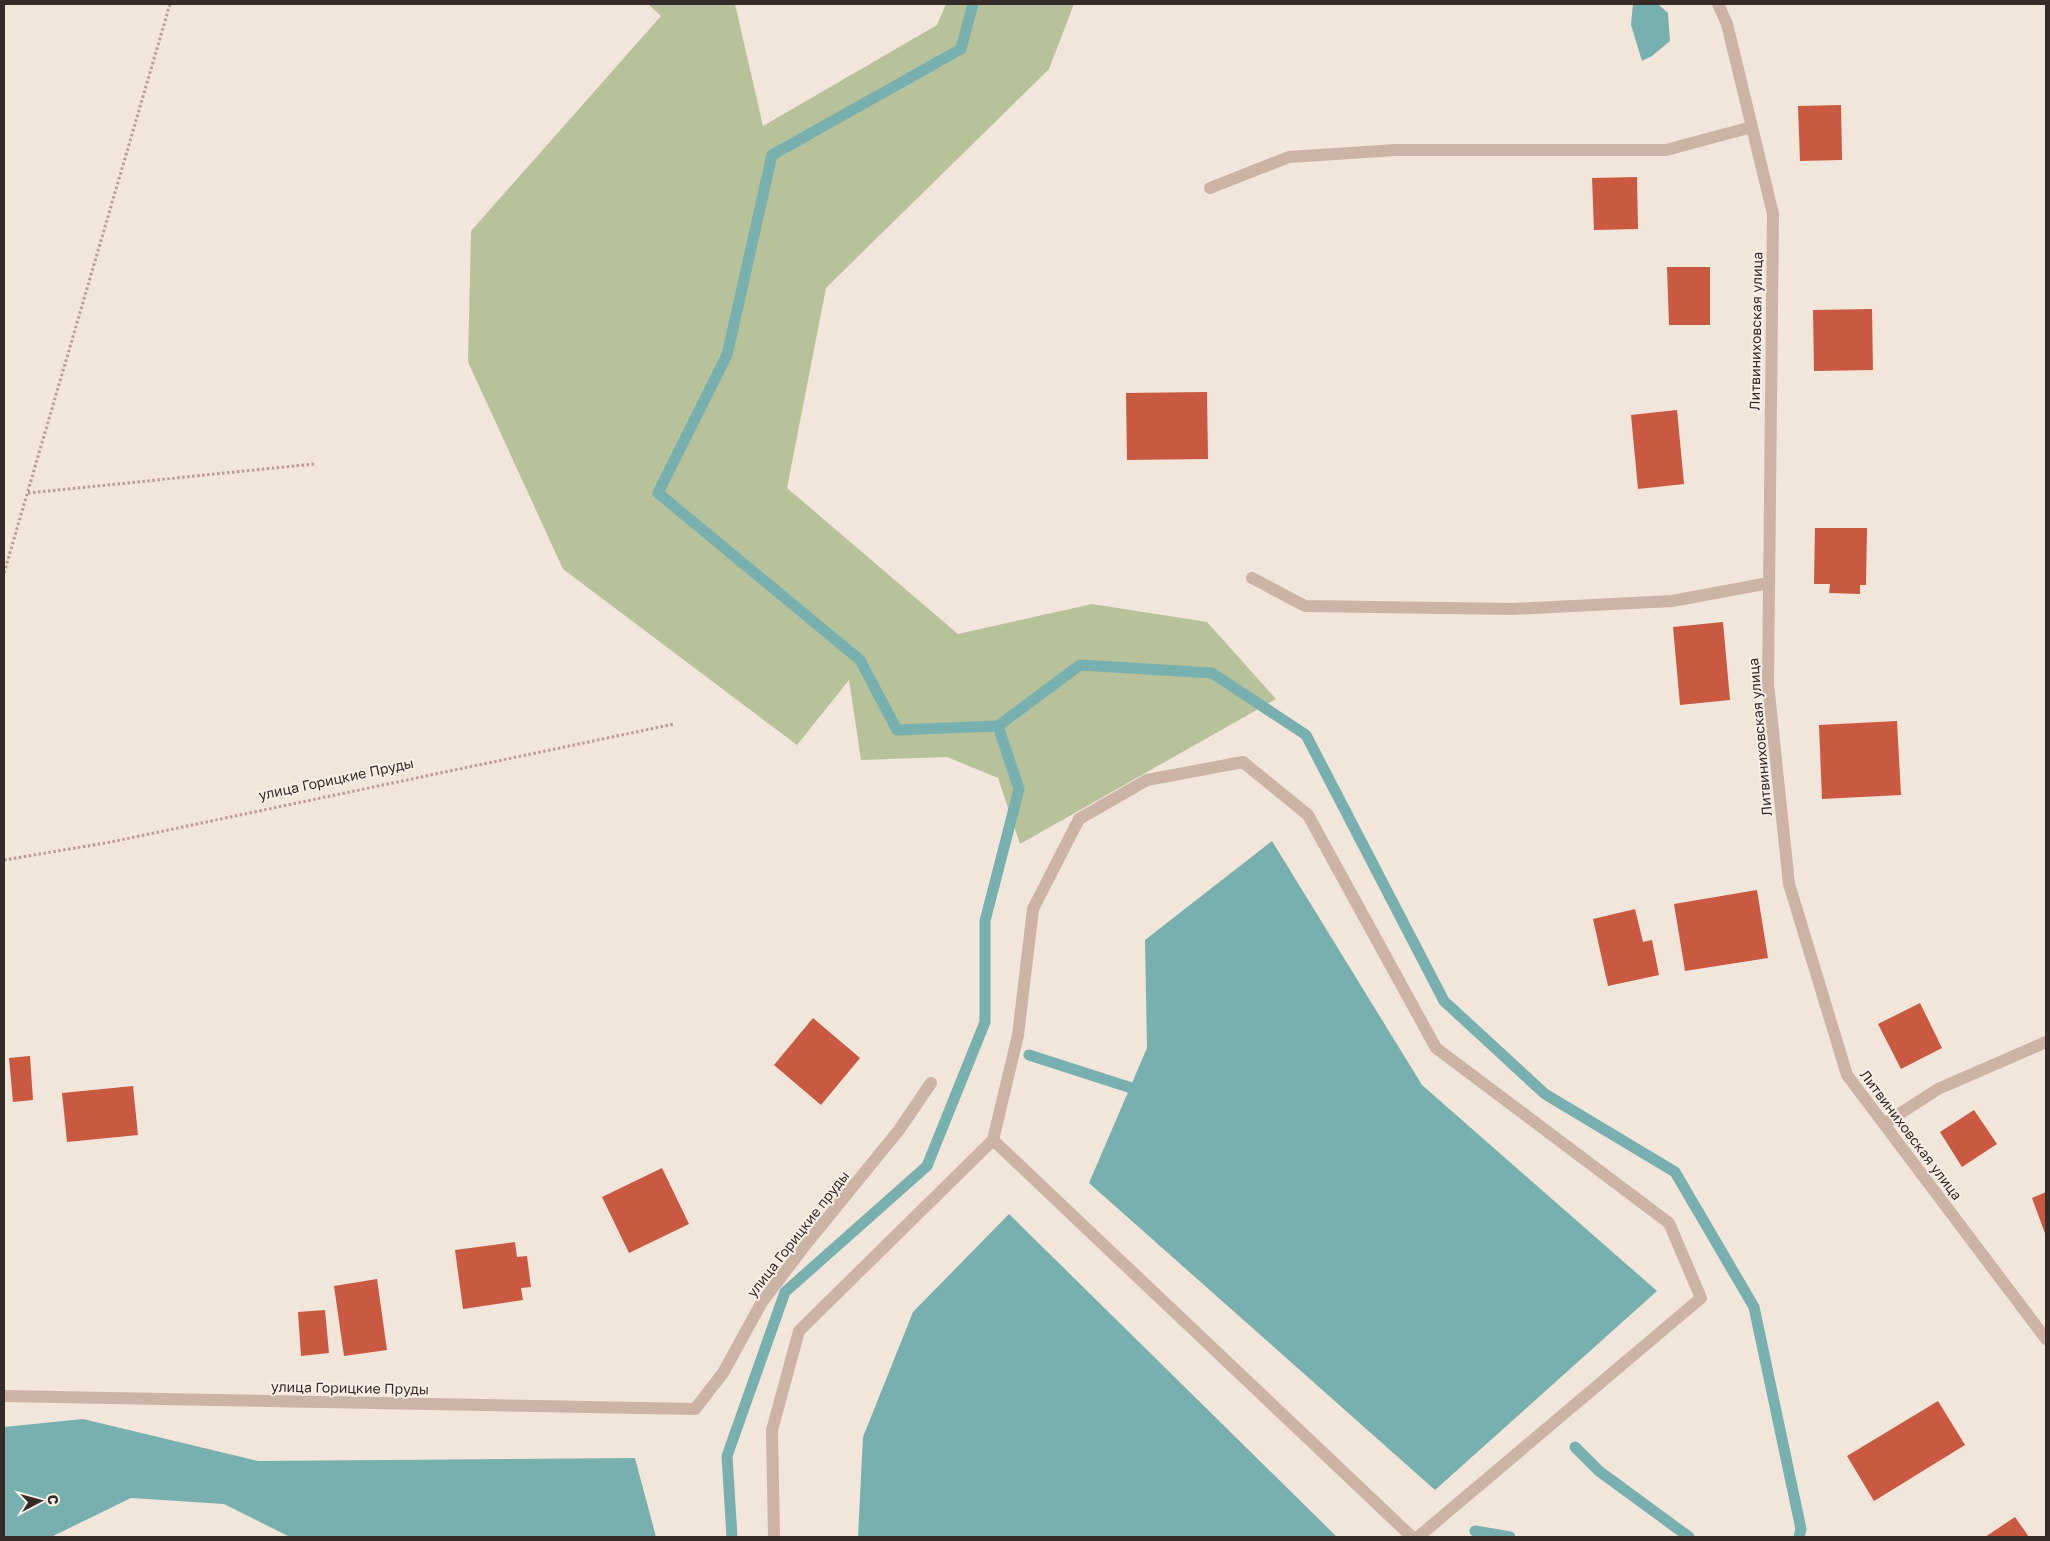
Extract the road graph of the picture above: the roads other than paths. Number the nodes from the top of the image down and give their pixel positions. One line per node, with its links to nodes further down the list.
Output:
1 (1718, 4): 2 (street, Литвиниховская улица)
2 (1752, 128): 3 (street); 5 (street, Литвиниховская улица)
3 (1210, 188)
4 (1252, 578): 5 (street)
5 (1769, 583): 8 (street, Литвиниховская улица)
6 (2046, 1042): 8 (street)
7 (931, 1083): 12 (street, улица Горицкие пруды)
8 (1884, 1124): 10 (street, Литвиниховская улица)
9 (993, 1140): 13 (street); 14 (street); 15 (street)
10 (2046, 1339)
11 (4, 1396): 12 (street, улица Горицкие Пруды)
12 (696, 1409)
13 (774, 1537)
14 (1412, 1537)
15 (1418, 1537)

